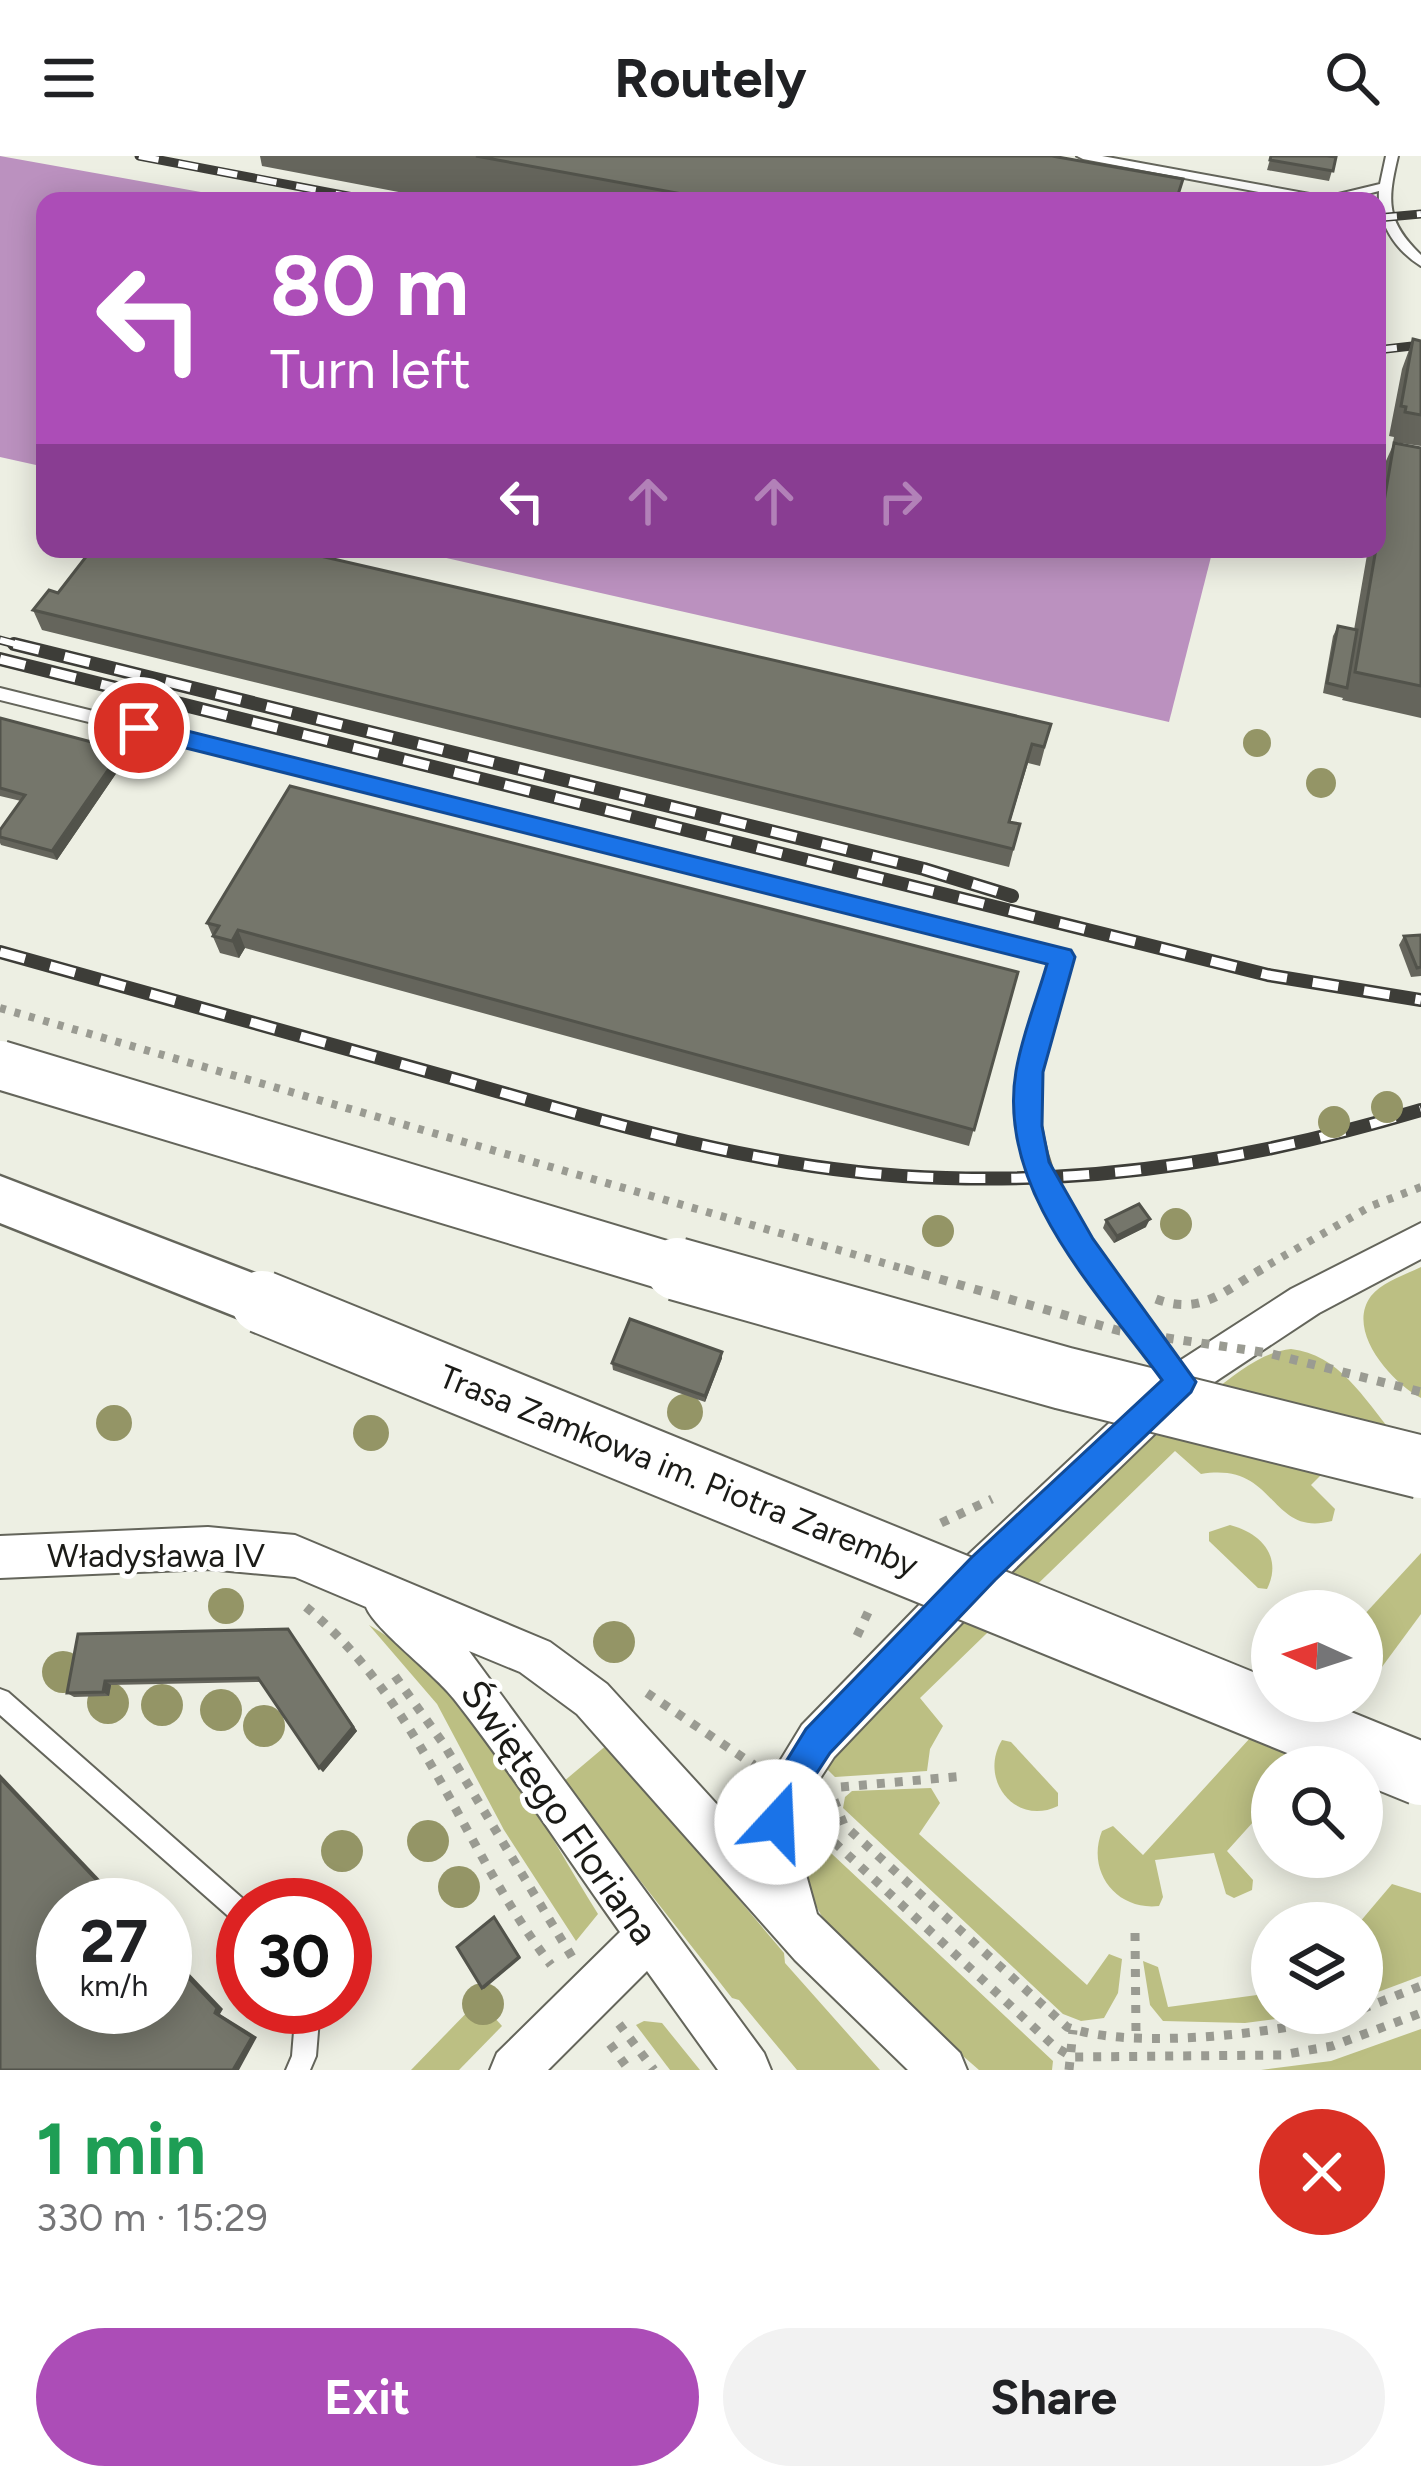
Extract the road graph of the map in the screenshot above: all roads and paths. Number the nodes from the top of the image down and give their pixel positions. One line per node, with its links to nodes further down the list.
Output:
1 (1083, 156): 4 (lane)
2 (1392, 156): 3 (lane)
3 (1385, 186): 5 (lane); 6 (lane)
4 (1277, 192)
5 (1361, 192)
6 (1385, 192)
7 (1386, 221): 8 (lane)
8 (1421, 262)
9 (0, 694): 18 (lane)
10 (0, 1009): 19 (path, bridge)
11 (0, 1065): 20 (main road, bridge)
12 (1421, 1187): 15 (path)
13 (0, 1199): 30 (main road, Trasa Zamkowa im. Piotra Zaremby, bridge)
14 (1421, 1240): 18 (street)
15 (1144, 1289)
16 (1089, 1306): 17 (path)
17 (1110, 1336)
18 (1181, 1382): 32 (street)
19 (1421, 1392)
20 (1421, 1467)
21 (998, 1494): 22 (path)
22 (927, 1528)
23 (0, 1557): 24 (street, Władysława IV)
24 (330, 1569): 35 (street, Świętego Floriana); 36 (street, Świętego Floriana)
25 (876, 1593): 27 (path)
26 (294, 1602): 38 (path)
27 (852, 1644)
28 (381, 1660): 37 (path)
29 (0, 1700): 33 (lane)
30 (1421, 1774)
31 (965, 1776): 43 (path)
32 (783, 1794): 36 (street); 48 (path)
33 (216, 1890)
34 (1135, 1933): 46 (path)
35 (648, 1937): 51 (street); 54 (street, Świętego Floriana)
36 (812, 1943): 55 (street, Świętego Floriana)
37 (567, 1950)
38 (551, 1965)
39 (1421, 1986): 40 (path)
40 (1383, 2001)
41 (1421, 2013): 49 (path)
42 (623, 2030): 53 (path)
43 (1073, 2030): 46 (path); 48 (path)
44 (1251, 2030): 46 (path)
45 (306, 2034): 50 (lane)
46 (1136, 2034)
47 (610, 2044): 52 (path)
48 (1071, 2056): 49 (path); 56 (path)
49 (1098, 2065)
50 (298, 2070)
51 (514, 2070)
52 (629, 2070)
53 (654, 2070)
54 (747, 2070)
55 (943, 2070)
56 (1069, 2070)

